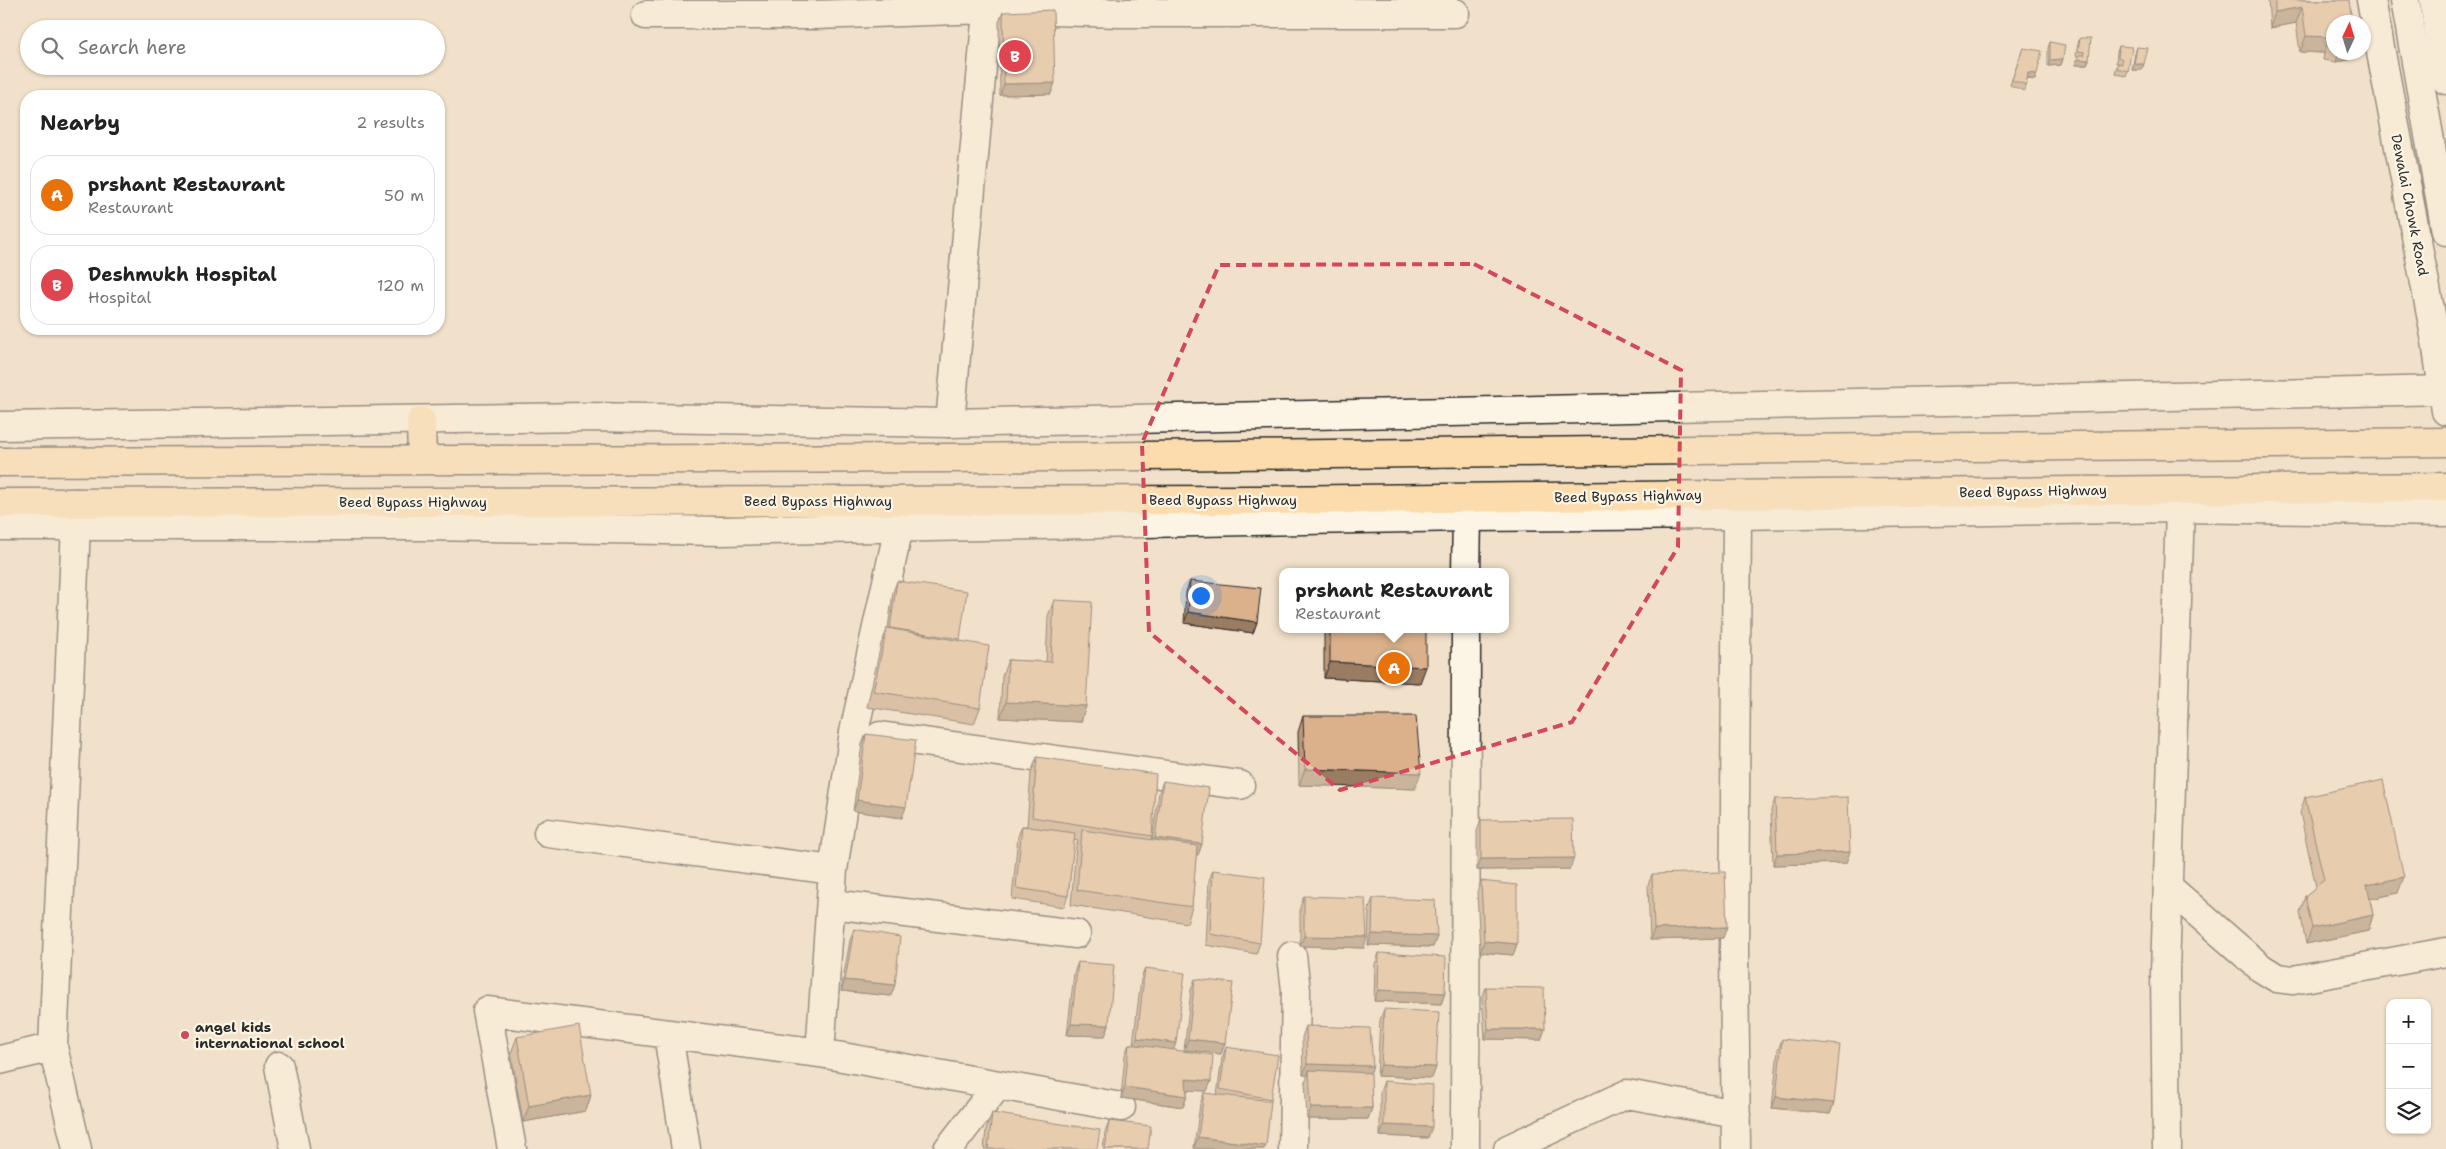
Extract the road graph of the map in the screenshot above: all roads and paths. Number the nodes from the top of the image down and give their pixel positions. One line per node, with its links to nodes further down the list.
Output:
1 (2371, 0): 13 (street, Dewalai Chowk Road)
2 (2405, 0): 12 (street)
3 (2434, 0): 11 (street)
4 (988, 5): 6 (street); 7 (street); 15 (street)
5 (1339, 6): 8 (street); 9 (street)
6 (816, 7): 10 (street)
7 (1121, 7): 8 (street)
8 (1222, 7)
9 (1455, 12)
10 (646, 15)
11 (2446, 80)
12 (2446, 231)
13 (2445, 397): 15 (street)
14 (422, 421): 15 (street); 16 (street); 18 (highway)
15 (950, 423)
16 (0, 426)
17 (2446, 442): 18 (highway)
18 (422, 460): 19 (highway)
19 (0, 462)
20 (2446, 487): 24 (highway, Beed Bypass Highway)
21 (0, 504): 25 (highway)
22 (2180, 508): 23 (street); 26 (street); 36 (street)
23 (2446, 512)
24 (423, 514): 25 (street); 29 (street)
25 (77, 515): 28 (street); 42 (street)
26 (1737, 515): 27 (street); 48 (street)
27 (1466, 517): 29 (street); 30 (street)
28 (0, 526)
29 (899, 527): 32 (street)
30 (1466, 568)
31 (1466, 633): 55 (street)
32 (854, 732): 33 (street); 35 (street)
33 (1240, 785)
34 (548, 833): 35 (street)
35 (833, 870): 37 (street)
36 (2168, 887): 39 (street); 58 (street)
37 (832, 904): 38 (street); 43 (street)
38 (1076, 934)
39 (2446, 952)
40 (1292, 956): 54 (street)
41 (668, 1034): 43 (street); 51 (street); 52 (street)
42 (53, 1047): 44 (street); 49 (street)
43 (820, 1053): 46 (street)
44 (0, 1060)
45 (279, 1066): 50 (street)
46 (998, 1085): 47 (street); 53 (street)
47 (1121, 1107)
48 (1736, 1114): 56 (street); 57 (street)
49 (77, 1149)
50 (295, 1149)
51 (512, 1149)
52 (686, 1149)
53 (948, 1149)
54 (1293, 1149)
55 (1465, 1149)
56 (1508, 1149)
57 (1736, 1149)
58 (2167, 1149)

